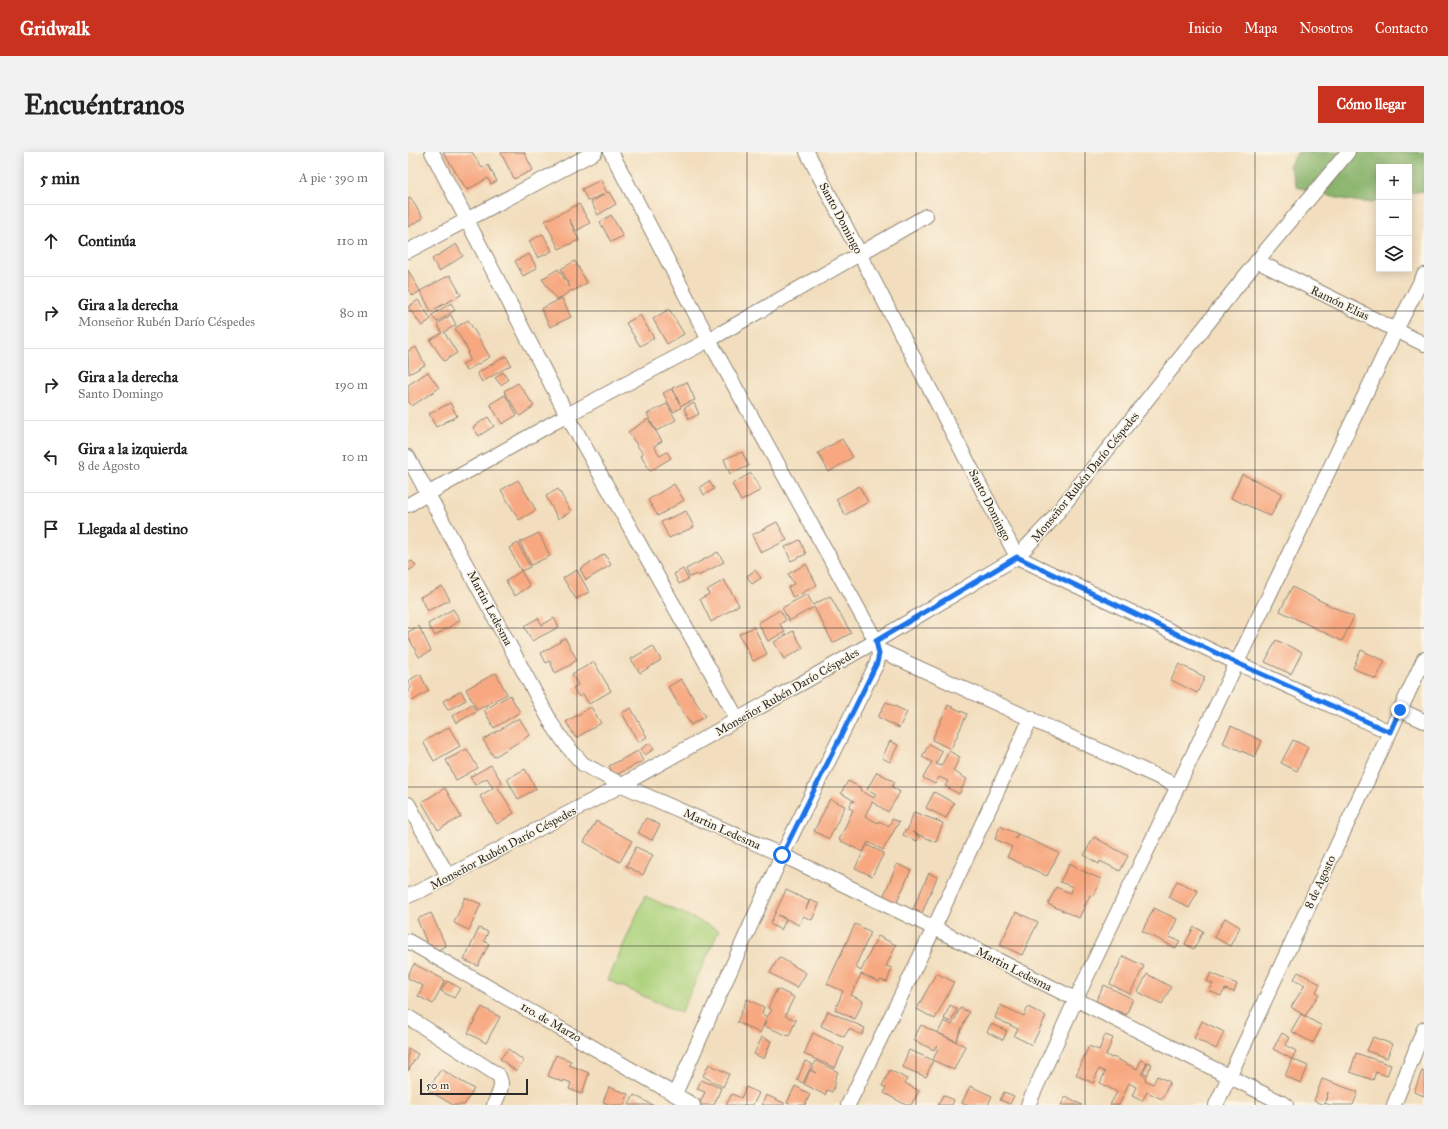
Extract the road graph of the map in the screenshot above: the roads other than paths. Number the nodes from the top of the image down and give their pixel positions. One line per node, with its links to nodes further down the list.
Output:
1 (432, 152): 7 (street)
2 (595, 152): 7 (street)
3 (611, 152): 13 (street)
4 (807, 152): 9 (street, Santo Domingo)
5 (1348, 152): 10 (street, Monseñor Rubén Darío Céspedes)
6 (926, 216): 9 (street)
7 (466, 220): 8 (street); 15 (street)
8 (408, 251)
9 (860, 254): 13 (street); 19 (street, Santo Domingo)
10 (1257, 261): 12 (street, Ramón Elias); 19 (street, Monseñor Rubén Darío Céspedes)
11 (1424, 275): 12 (street)
12 (1396, 330): 14 (street, Ramón Elias); 22 (street)
13 (709, 340): 15 (street); 20 (street)
14 (1424, 344)
15 (567, 415): 17 (street); 25 (street)
16 (408, 457): 17 (street, Martin Ledesma)
17 (428, 493): 18 (street); 28 (street, Martin Ledesma)
18 (408, 504)
19 (1017, 557): 20 (street, Monseñor Rubén Darío Céspedes); 22 (street)
20 (876, 645): 24 (street); 25 (street, Monseñor Rubén Darío Céspedes); 31 (street)
21 (1424, 659): 23 (street, 8 de Agosto)
22 (1237, 663): 27 (street); 29 (street)
23 (1400, 710): 26 (street); 27 (street, 8 de Agosto)
24 (1031, 718): 29 (street); 34 (street)
25 (738, 720): 28 (street, Monseñor Rubén Darío Céspedes)
26 (1424, 720)
27 (1390, 732): 39 (street, 8 de Agosto)
28 (622, 785): 31 (street, Martin Ledesma); 32 (street, Monseñor Rubén Darío Céspedes)
29 (1178, 786): 36 (street)
30 (408, 804): 32 (street)
31 (782, 855): 34 (street, Martin Ledesma); 40 (street)
32 (448, 876): 33 (street, Monseñor Rubén Darío Céspedes)
33 (408, 896)
34 (934, 928): 36 (street, Martin Ledesma); 43 (street)
35 (408, 940): 40 (street, 1ro. de Marzo)
36 (1076, 999): 39 (street, Martin Ledesma); 44 (street)
37 (408, 1017): 41 (street)
38 (1424, 1030): 47 (street)
39 (1229, 1077): 45 (street, 8 de Agosto); 46 (street, Martin Ledesma)
40 (675, 1094): 42 (street, 1ro. de Marzo)
41 (494, 1105)
42 (693, 1105)
43 (848, 1105)
44 (1028, 1105)
45 (1216, 1105)
46 (1286, 1105)
47 (1394, 1105)

